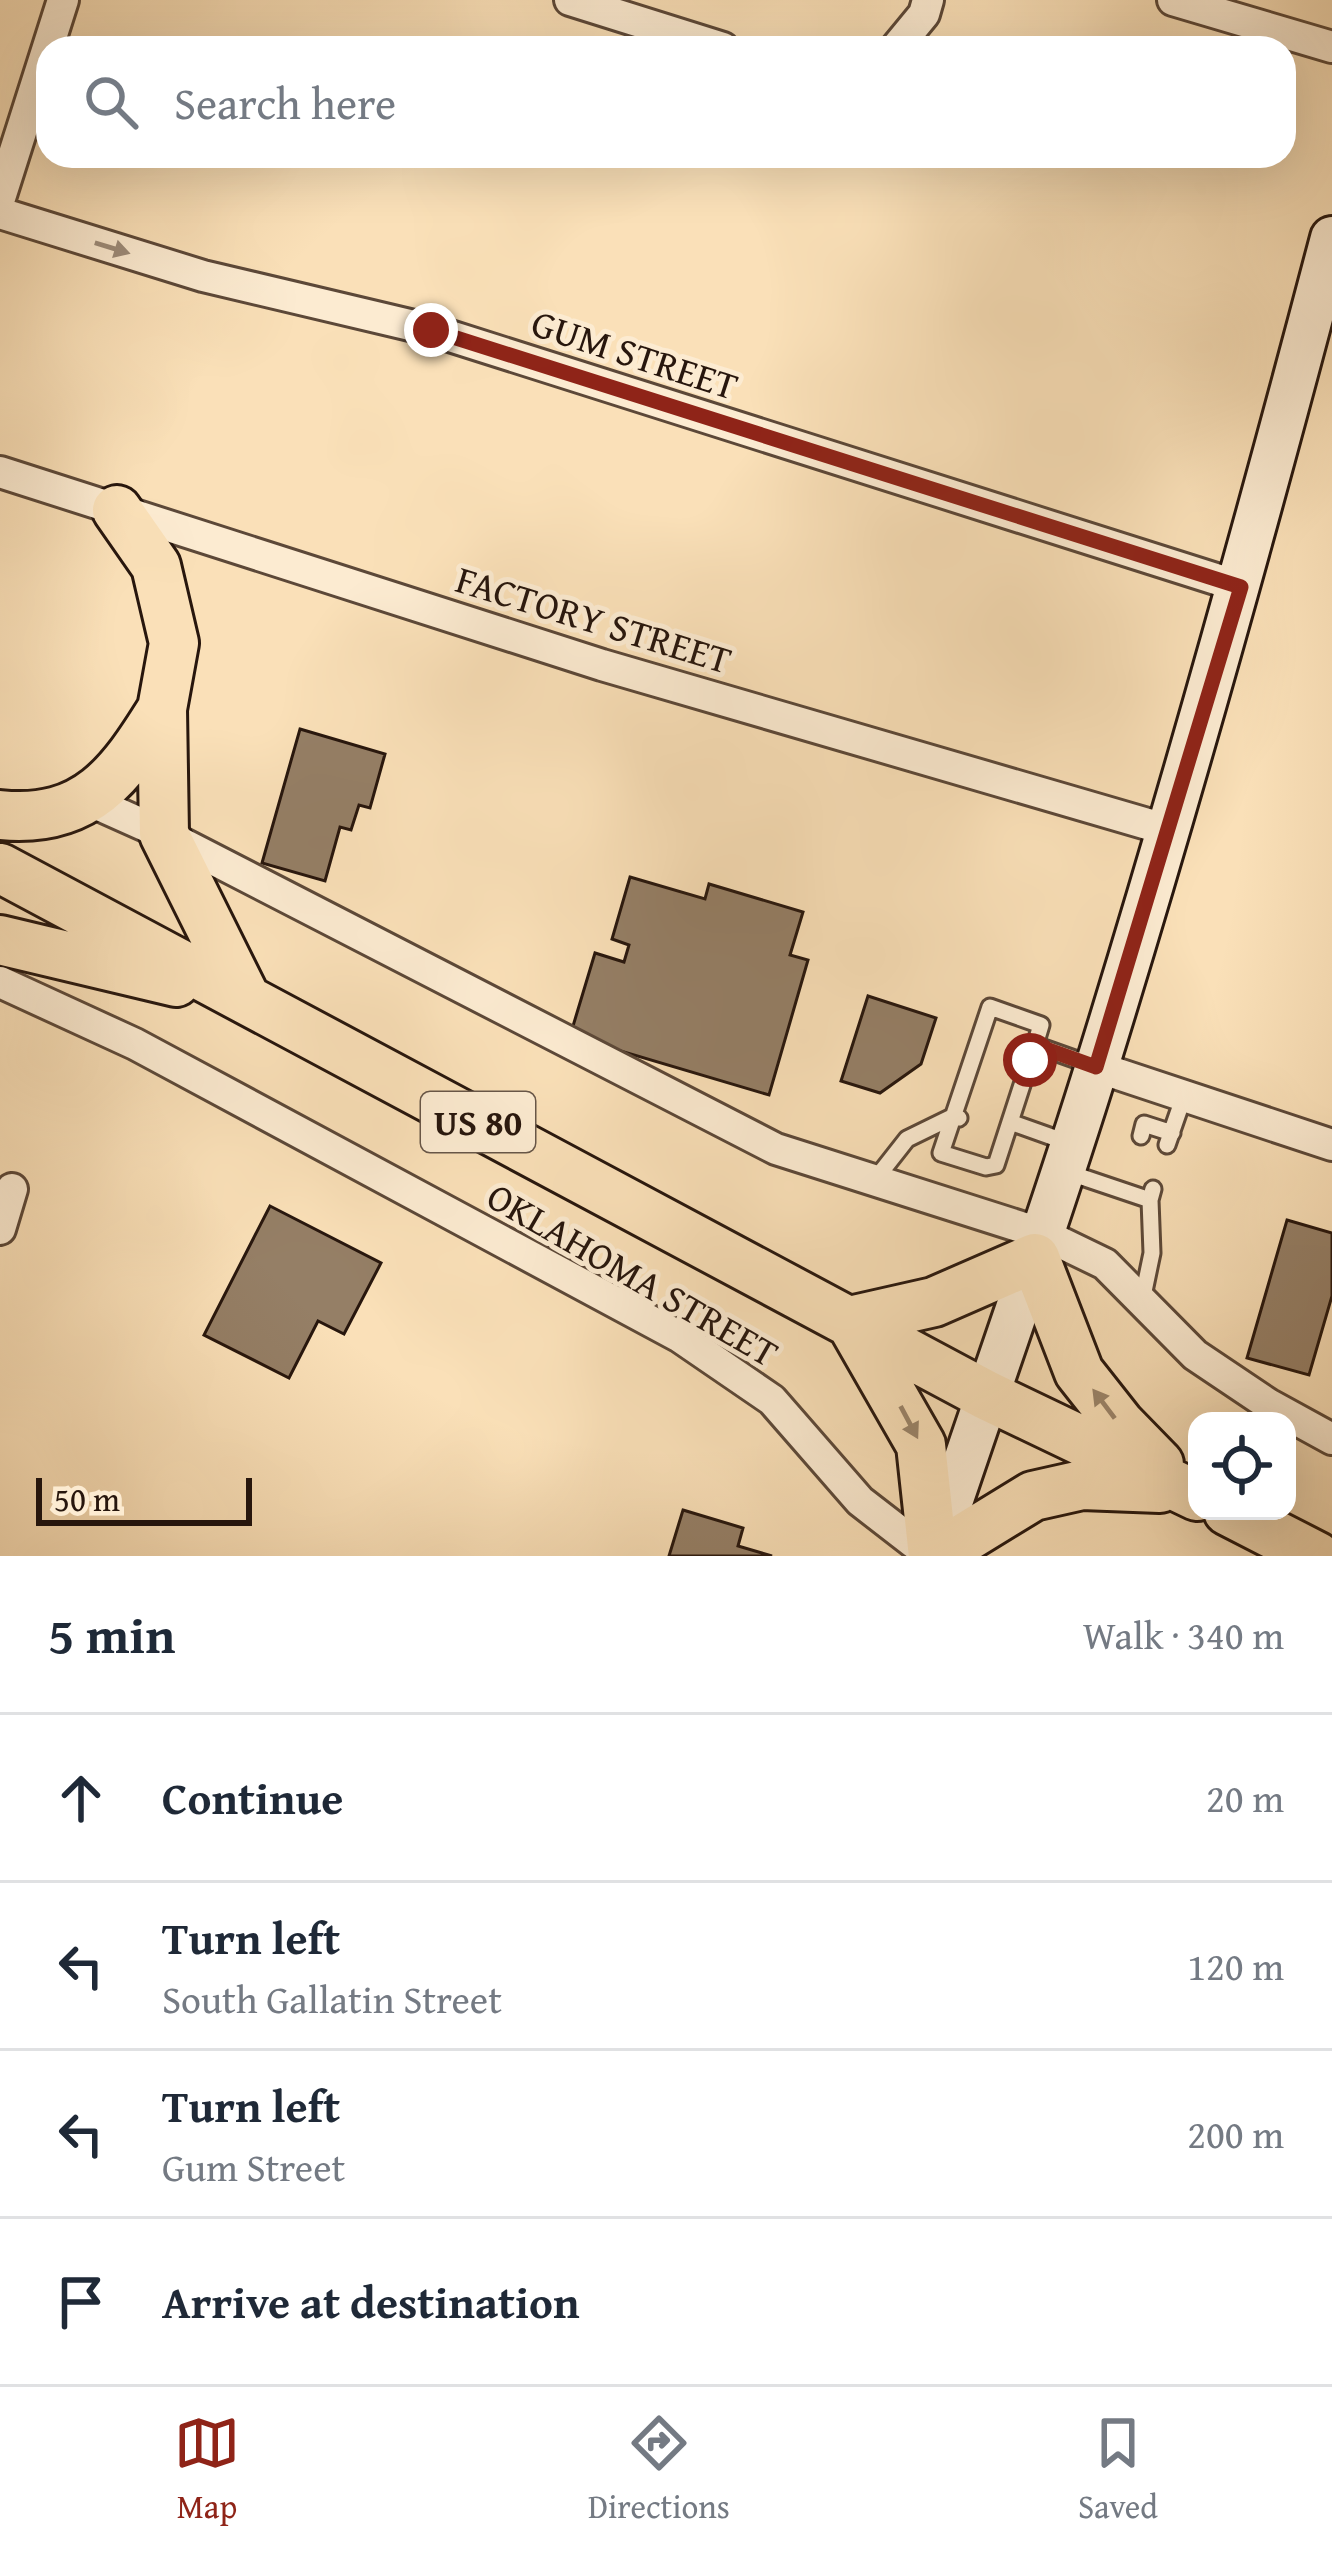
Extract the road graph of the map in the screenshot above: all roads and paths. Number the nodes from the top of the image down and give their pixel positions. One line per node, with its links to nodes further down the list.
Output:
1 (63, 0): 5 (street)
2 (570, 0): 6 (street)
3 (928, 0): 7 (street)
4 (1173, 0): 8 (street)
5 (52, 36)
6 (685, 36)
7 (906, 36)
8 (1295, 36)
9 (1296, 36): 10 (street)
10 (1332, 47)
11 (36, 85): 12 (street)
12 (0, 199)
13 (0, 213): 17 (street, GUM STREET, one-way to 17)
14 (1332, 238): 17 (street)
15 (0, 472): 16 (street, FACTORY STREET)
16 (118, 510): 18 (main road); 21 (street, FACTORY STREET)
17 (1241, 587): 21 (street)
18 (162, 709): 19 (main road); 22 (main road)
19 (88, 800): 20 (main road); 22 (street)
20 (0, 815)
21 (1168, 830): 28 (street)
22 (164, 834): 26 (main road); 35 (street)
23 (0, 868): 26 (main road, US 80)
24 (0, 940): 26 (main road)
25 (0, 982): 47 (street, OKLAHOMA STREET)
26 (246, 999): 40 (main road, US 80)
27 (1029, 1054): 28 (lane); 30 (lane); 31 (lane)
28 (1096, 1067): 29 (street); 34 (street)
29 (1184, 1096): 32 (lane); 33 (street)
30 (957, 1118): 31 (lane); 35 (lane)
31 (1004, 1128): 34 (lane)
32 (1141, 1136)
33 (1332, 1145)
34 (1068, 1157): 38 (street); 39 (lane)
35 (874, 1181): 38 (street)
36 (12, 1190): 37 (street)
37 (0, 1229)
38 (1039, 1246): 39 (street); 40 (main road); 41 (street); 43 (main road, one-way to 38)
39 (1142, 1301): 42 (street)
40 (850, 1321): 41 (main road, US 80); 47 (main road, one-way to 47)
41 (986, 1395): 44 (main road, US 80); 47 (street)
42 (1332, 1439)
43 (1188, 1491)
44 (1188, 1492)
45 (1188, 1493): 47 (main road)
46 (1246, 1520): 48 (main road)
47 (933, 1556)
48 (1316, 1556)

